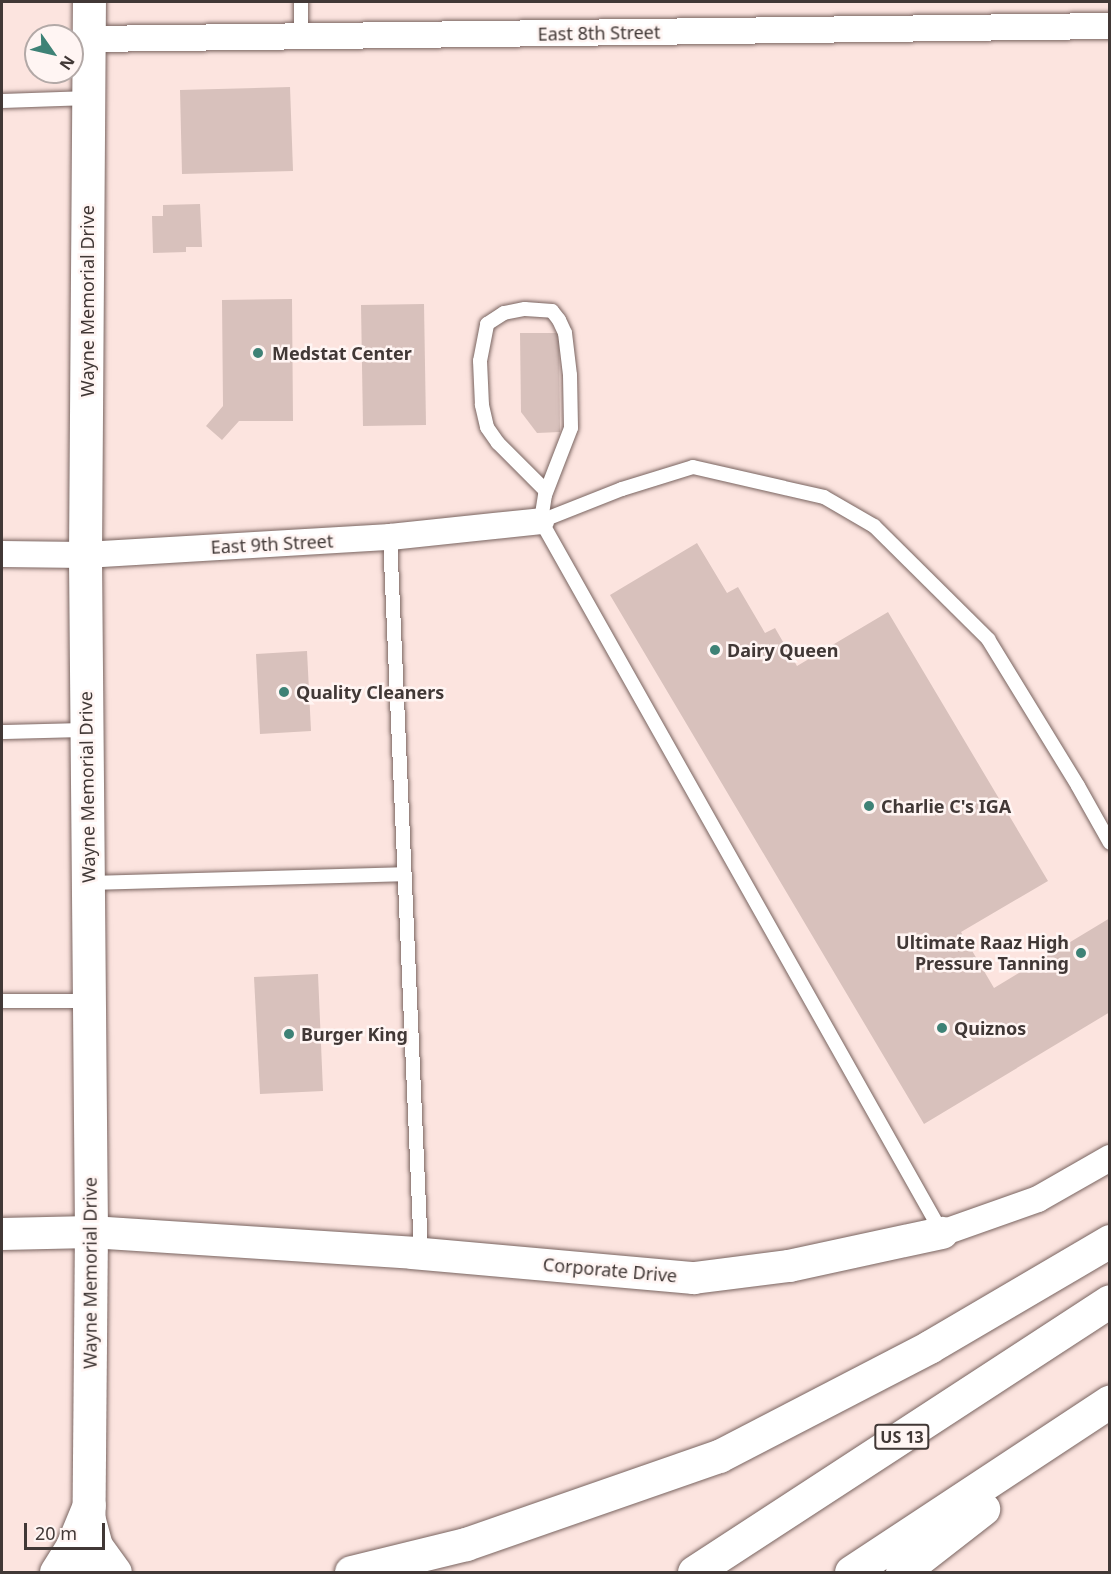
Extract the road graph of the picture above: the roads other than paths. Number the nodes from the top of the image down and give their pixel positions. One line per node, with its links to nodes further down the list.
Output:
1 (89, 2): 5 (main road, Wayne Memorial Drive)
2 (301, 2): 4 (lane)
3 (1110, 26): 4 (street, East 8th Street)
4 (301, 36): 5 (street, East 8th Street)
5 (89, 39): 6 (main road, Wayne Memorial Drive)
6 (90, 98): 7 (lane); 12 (main road, Wayne Memorial Drive)
7 (2, 101)
8 (546, 491): 8 (lane); 9 (lane)
9 (541, 522): 10 (street, East 9th Street); 15 (lane); 22 (lane)
10 (390, 537): 12 (street, East 9th Street); 16 (lane)
11 (2, 554): 12 (street, East 9th Street)
12 (85, 555): 13 (main road, Wayne Memorial Drive)
13 (86, 730): 14 (lane); 17 (main road, Wayne Memorial Drive)
14 (2, 732)
15 (1110, 843)
16 (405, 874): 17 (lane); 25 (lane)
17 (88, 883): 19 (main road, Wayne Memorial Drive)
18 (2, 1001): 19 (lane)
19 (89, 1001): 21 (main road, Wayne Memorial Drive)
20 (1110, 1158): 22 (street, Corporate Drive)
21 (91, 1232): 23 (street, Corporate Drive); 25 (street, Corporate Drive); 29 (main road, Wayne Memorial Drive)
22 (942, 1233): 25 (street, Corporate Drive)
23 (2, 1234)
24 (1110, 1241): 33 (main road)
25 (421, 1254)
26 (1110, 1301): 34 (main road, US 13)
27 (1110, 1401): 35 (main road)
28 (1110, 1409): 36 (main road)
29 (89, 1512): 30 (main road); 31 (main road, Wayne Memorial Drive); 32 (main road)
30 (56, 1572)
31 (88, 1572)
32 (115, 1572)
33 (351, 1572)
34 (694, 1572)
35 (851, 1572)
36 (902, 1572)

